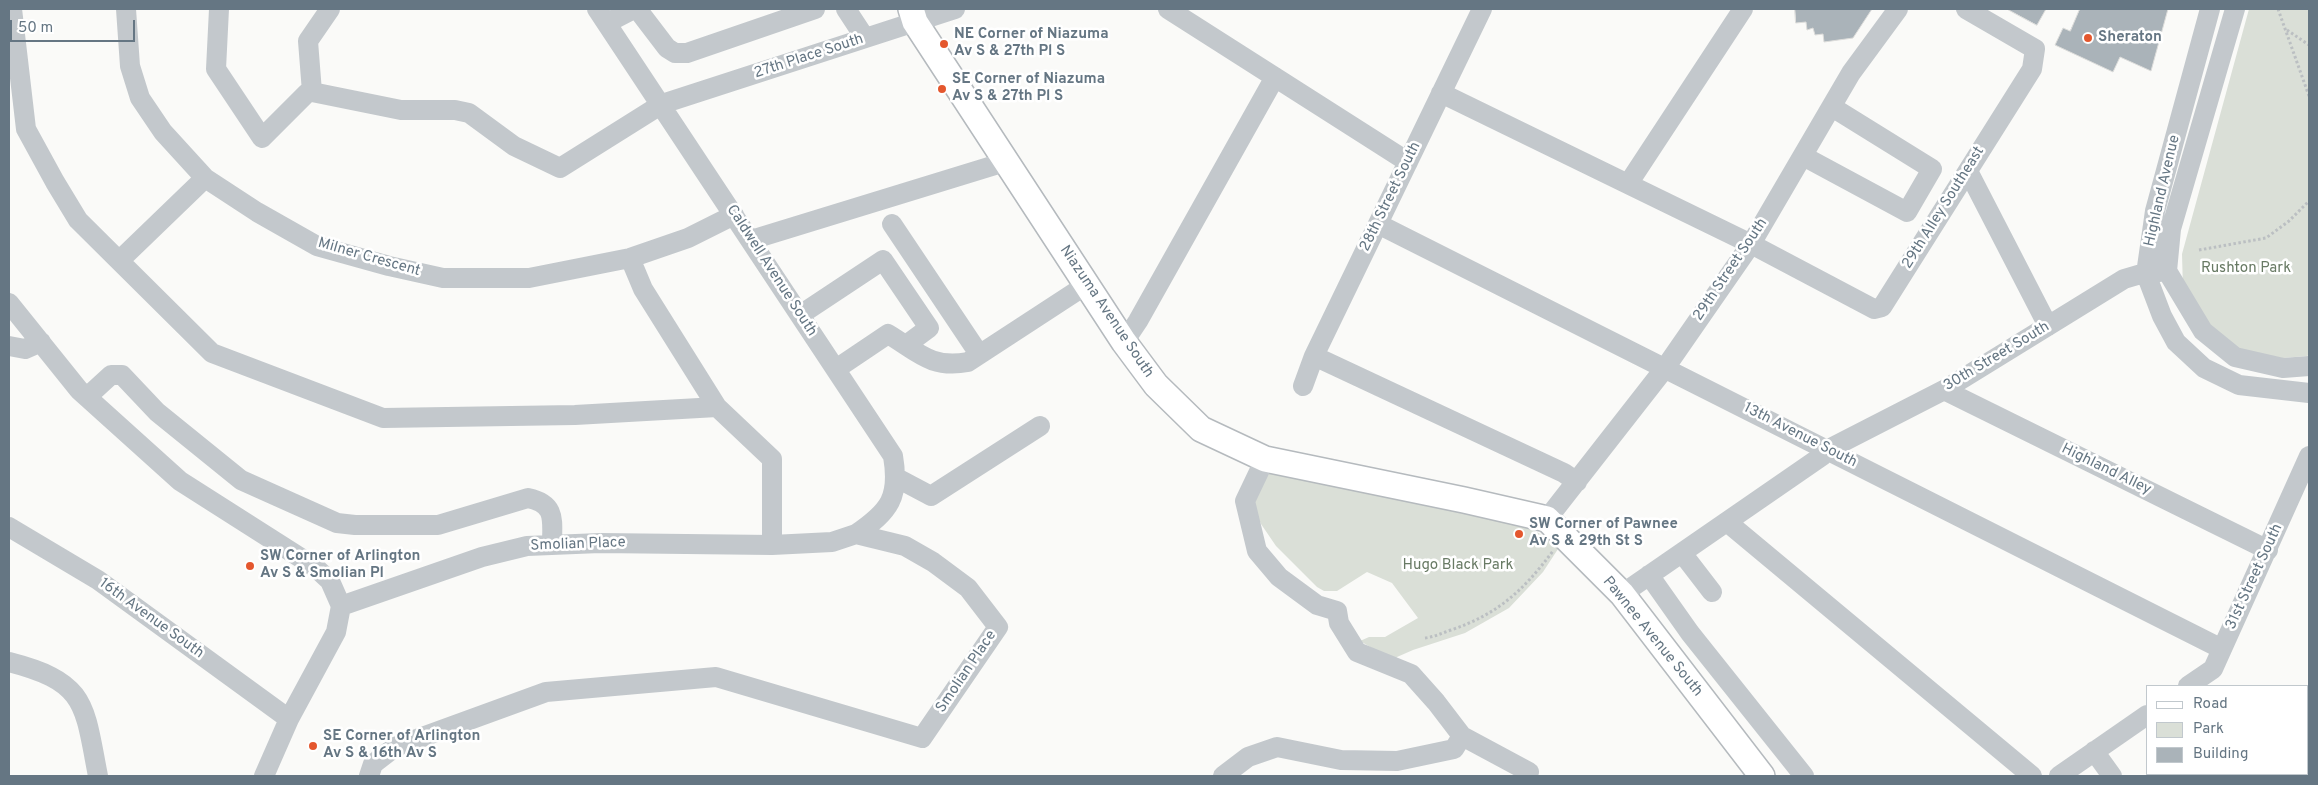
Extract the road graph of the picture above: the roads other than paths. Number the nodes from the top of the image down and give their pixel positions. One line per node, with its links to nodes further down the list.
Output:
1 (12, 9): 35 (street)
2 (126, 9): 27 (street, Milner Crescent)
3 (219, 9): 19 (street)
4 (330, 9): 19 (street)
5 (815, 9): 16 (street)
6 (846, 9): 17 (street)
7 (955, 9): 15 (street, 27th Place South)
8 (1482, 9): 20 (street, 28th Street South)
9 (1743, 9): 28 (street)
10 (1898, 9): 22 (street, 29th Street South)
11 (1966, 9): 26 (street, 29th Alley Southeast)
12 (2210, 9): 37 (street, Highland Avenue)
13 (2235, 9): 36 (street, Highland Avenue)
14 (1172, 10): 18 (street)
15 (914, 15): 17 (street, 27th Place South); 24 (main road, Niazuma Avenue South)
16 (602, 16): 21 (street, Caldwell Avenue South)
17 (865, 38): 21 (street, 27th Place South)
18 (1275, 77): 25 (street); 43 (street)
19 (312, 92): 21 (street, 27th Place South)
20 (1441, 93): 25 (street, 28th Street South); 28 (street, 29th Alley Southeast)
21 (662, 104): 29 (street, Caldwell Avenue South)
22 (1832, 107): 23 (street, 29th Street South); 23 (street)
23 (1803, 156): 33 (street, 29th Street South)
24 (1005, 162): 32 (street); 38 (main road, Niazuma Avenue South)
25 (1408, 162): 31 (street, 28th Street South)
26 (1968, 171): 33 (street, 29th Alley Southeast); 41 (street)
27 (205, 178): 34 (street, Milner Crescent); 35 (street)
28 (1628, 184): 33 (street, 29th Alley Southeast)
29 (734, 215): 32 (street, Caldwell Avenue South); 34 (street, Milner Crescent)
30 (892, 224): 46 (street)
31 (1378, 224): 47 (street, 28th Street South); 49 (street, 13th Avenue South)
32 (751, 240): 40 (street, Caldwell Avenue South)
33 (1751, 244): 49 (street, 29th Street South)
34 (630, 258): 55 (street)
35 (120, 260): 55 (street)
36 (2167, 271): 37 (street, 30th Street South); 48 (street)
37 (2146, 274): 41 (street, 30th Street South); 53 (street, Highland Avenue)
38 (1086, 285): 43 (main road, Niazuma Avenue South); 46 (street)
39 (9, 303): 42 (street)
40 (800, 315): 44 (street); 50 (street, Caldwell Avenue South)
41 (2048, 326): 52 (street, 30th Street South)
42 (41, 342): 45 (street); 54 (street)
43 (1124, 342): 59 (main road, Niazuma Avenue South)
44 (906, 344): 46 (street); 50 (street)
45 (9, 346)
46 (979, 354)
47 (1314, 356): 51 (street, 28th Street South); 61 (street)
48 (2309, 366)
49 (1665, 368): 57 (street, 13th Avenue South); 61 (street, 29th Street South)
50 (836, 369): 60 (street, Caldwell Avenue South)
51 (1303, 386)
52 (1944, 390): 57 (street, 30th Street South); 68 (street, Highland Alley)
53 (2309, 393)
54 (88, 398): 67 (street); 73 (street)
55 (717, 406): 66 (street)
56 (1040, 426): 60 (street)
57 (1827, 450): 63 (street, 30th Street South); 74 (street, 13th Avenue South)
58 (2309, 456): 68 (street, 31st Street South)
59 (1264, 459): 62 (main road); 79 (street)
60 (897, 478): 65 (street, Caldwell Avenue South)
61 (1577, 482): 62 (street, 29th Street South)
62 (1547, 519): 72 (main road, Pawnee Avenue South)
63 (1727, 522): 69 (street, 30th Street South); 88 (street)
64 (9, 528): 78 (street, 16th Avenue South)
65 (856, 534): 66 (street, Smolian Place); 84 (street, Smolian Place)
66 (772, 544): 67 (street, Smolian Place)
67 (552, 545): 73 (street, Smolian Place)
68 (2268, 550): 74 (street, 31st Street South)
69 (1682, 553): 70 (street, 30th Street South); 71 (street)
70 (1649, 575): 72 (street, 30th Street South); 87 (street)
71 (1712, 592)
72 (1622, 594): 86 (main road, Pawnee Avenue South)
73 (341, 606): 78 (street)
74 (2222, 650): 76 (street, 31st Street South)
75 (9, 662): 82 (street)
76 (2189, 685)
77 (2146, 716): 80 (street)
78 (289, 719): 83 (street)
79 (1458, 743): 81 (street); 85 (street)
80 (2094, 751): 89 (street); 90 (street)
81 (1532, 775)
82 (98, 776)
83 (264, 776)
84 (369, 776)
85 (1223, 776)
86 (1762, 776)
87 (1804, 776)
88 (2032, 776)
89 (2059, 776)
90 (2112, 776)

